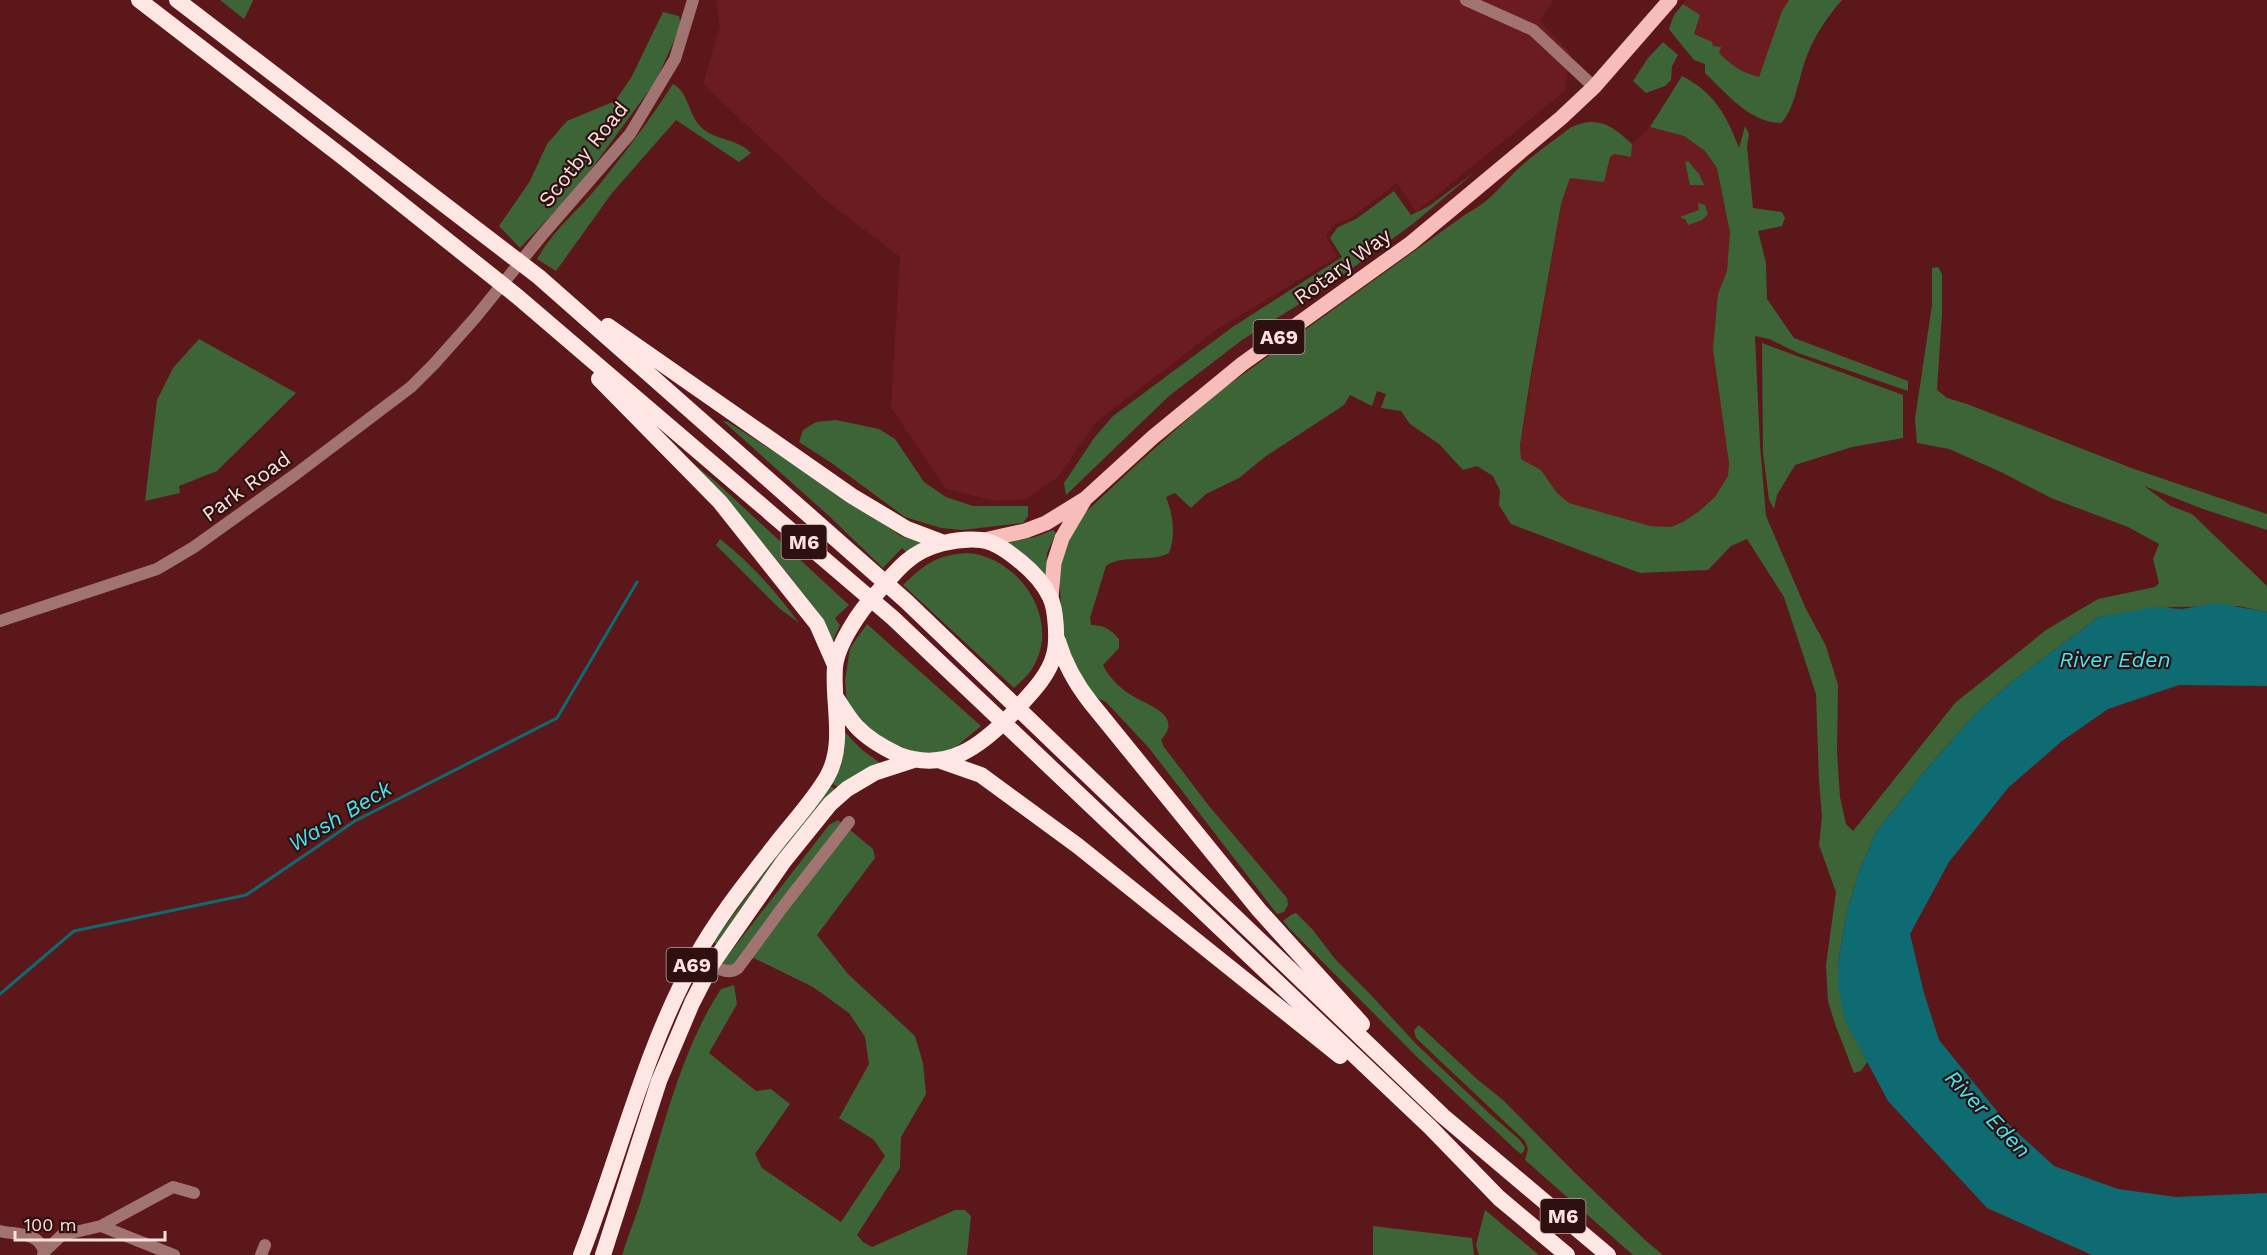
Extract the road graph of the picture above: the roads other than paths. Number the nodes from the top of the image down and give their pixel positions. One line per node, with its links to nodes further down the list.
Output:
1 (139, 0): 8 (highway, M6)
2 (177, 0): 7 (highway, M6)
3 (693, 0): 9 (street, Scotby Road)
4 (1466, 0): 6 (street)
5 (1670, 0): 6 (main road, A69)
6 (1594, 87): 10 (main road, Rotary Way / A69)
7 (539, 277): 12 (highway); 23 (highway, M6)
8 (518, 297): 16 (highway); 24 (highway, M6)
9 (475, 318): 14 (street, Park Road)
10 (1085, 499): 11 (main road, Rotary Way / A69); 13 (main road, Rotary Way / A69)
11 (984, 540): 12 (highway, A69); 13 (highway, A69)
12 (944, 543): 16 (highway, A69)
13 (1051, 598): 15 (highway, A69)
14 (0, 621)
15 (1056, 635): 19 (highway, A69); 23 (highway)
16 (835, 665): 17 (highway)
17 (837, 699): 18 (highway); 21 (highway, A69)
18 (914, 760): 19 (highway); 22 (highway, A69)
19 (941, 760): 24 (highway)
20 (849, 822): 22 (street)
21 (698, 954): 22 (street); 30 (highway, A69)
22 (712, 964): 31 (highway, A69)
23 (1443, 1116): 33 (highway, M6)
24 (1430, 1127): 32 (highway, M6)
25 (194, 1193): 26 (street)
26 (101, 1226): 28 (street); 29 (street)
27 (0, 1231): 28 (street)
28 (43, 1253)
29 (174, 1255)
30 (581, 1255)
31 (603, 1255)
32 (1567, 1255)
33 (1608, 1255)

